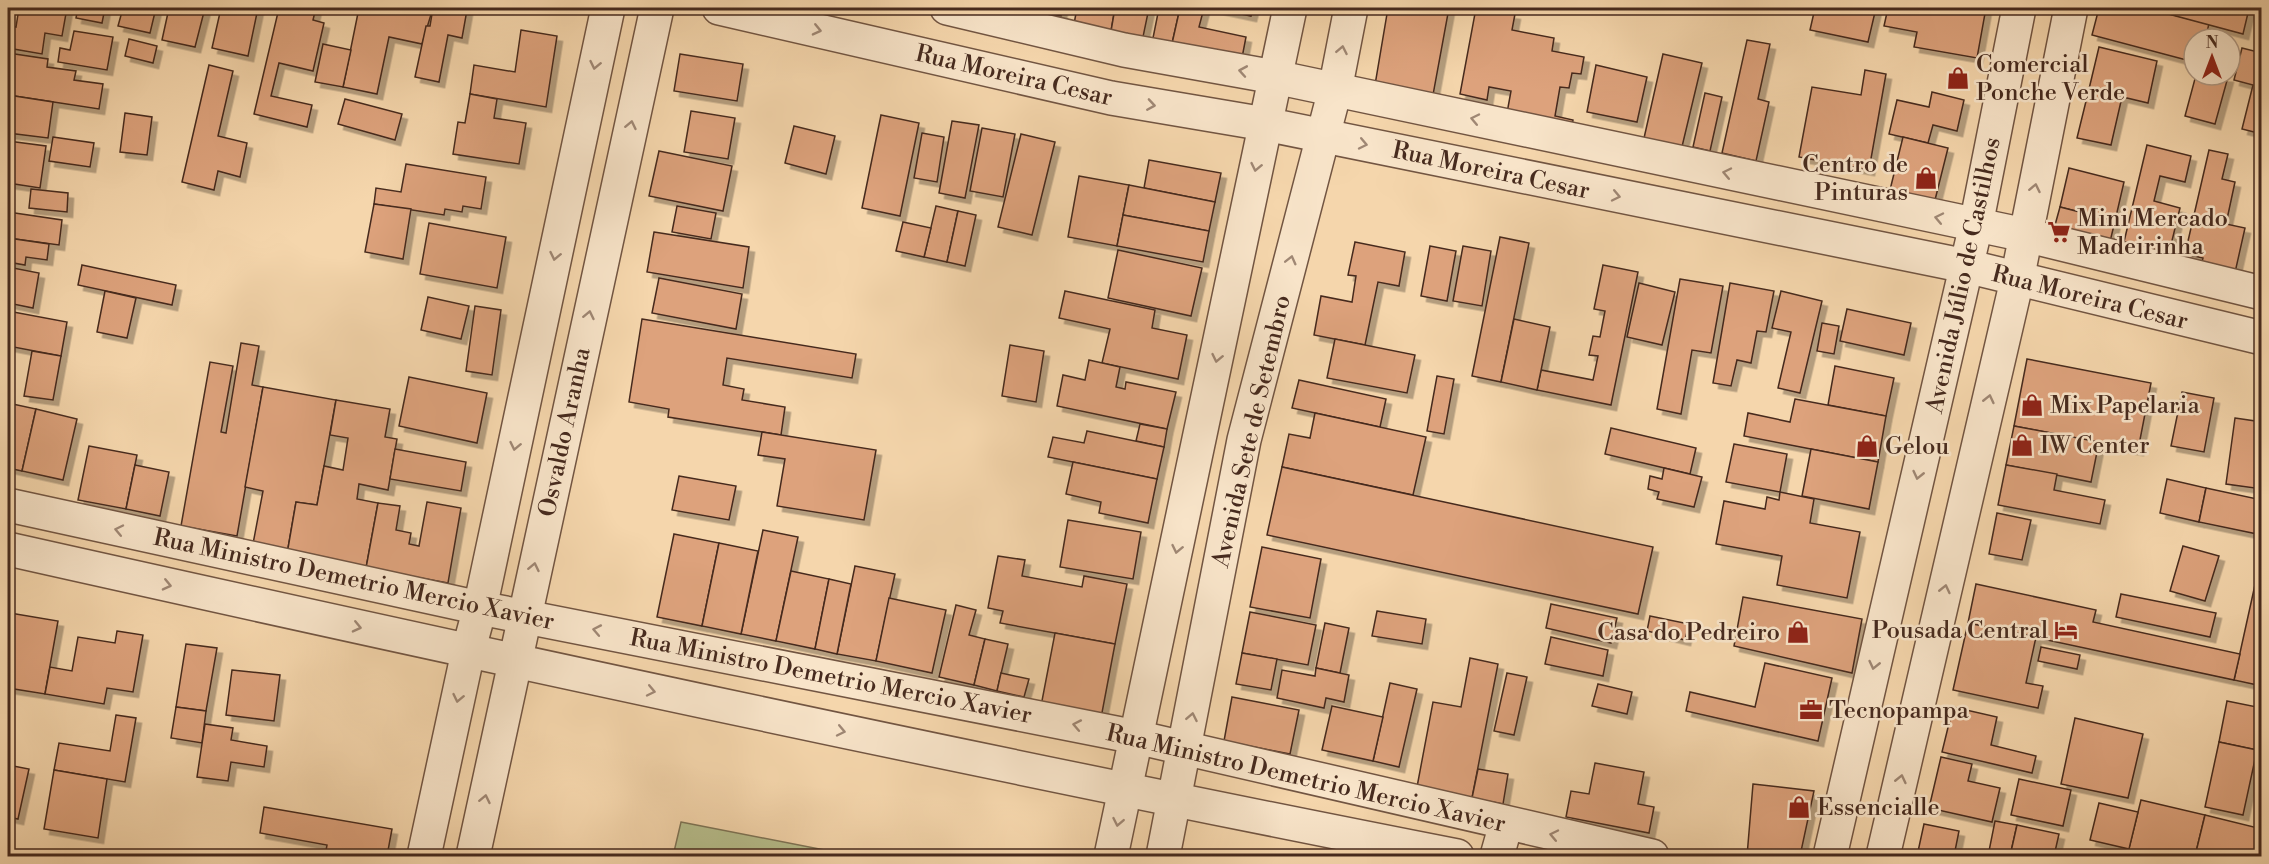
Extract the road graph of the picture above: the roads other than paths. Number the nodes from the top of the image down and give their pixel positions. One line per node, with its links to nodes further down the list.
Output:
1 (608, 8): 33 (street, Osvaldo Aranha, one-way to 33)
2 (657, 8): 34 (street, Osvaldo Aranha, one-way to 2)
3 (719, 8): 14 (street, Rua Moreira Cesar, one-way to 14)
4 (947, 8): 9 (street, Rua Moreira Cesar)
5 (1290, 8): 12 (street, Avenida Sete de Setembro)
6 (1351, 8): 13 (street, Avenida Sete de Setembro, one-way to 6)
7 (2019, 8): 10 (street, Avenida Júlio de Castilhos)
8 (2071, 8): 11 (street)
9 (1124, 50): 12 (street, Rua Moreira Cesar, one-way to 9); 14 (street)
10 (2010, 51): 11 (street); 20 (street, Avenida Júlio de Castilhos)
11 (2060, 66): 22 (street, one-way to 11)
12 (1275, 77): 13 (street, Rua Moreira Cesar); 15 (street, Avenida Sete de Setembro)
13 (1335, 90): 16 (street, Rua Moreira Cesar, one-way to 13); 17 (street, Avenida Sete de Setembro)
14 (1111, 98): 15 (street, Rua Moreira Cesar, one-way to 15)
15 (1265, 124): 17 (street, Rua Moreira Cesar); 29 (street, Avenida Sete de Setembro, one-way to 29)
16 (1512, 127): 18 (street); 19 (street, Rua Moreira Cesar, one-way to 16)
17 (1322, 136): 18 (street, Rua Moreira Cesar, one-way to 18); 30 (street, Avenida Sete de Setembro, one-way to 17)
18 (1501, 172): 21 (street, Rua Moreira Cesar, one-way to 21)
19 (1778, 184): 20 (street, Rua Moreira Cesar, one-way to 19); 21 (street)
20 (1976, 225): 22 (street, Rua Moreira Cesar); 23 (street, Avenida Júlio de Castilhos)
21 (1769, 227): 23 (street, Rua Moreira Cesar)
22 (2025, 235): 24 (street, Rua Moreira Cesar); 25 (street)
23 (1966, 266): 25 (street, Rua Moreira Cesar); 49 (street, Avenida Júlio de Castilhos, one-way to 49)
24 (2178, 272): 26 (street, Rua Moreira Cesar); 27 (street)
25 (2017, 280): 27 (street, Rua Moreira Cesar); 50 (street, one-way to 25)
26 (2262, 292)
27 (2167, 315): 28 (street, Rua Moreira Cesar)
28 (2262, 338)
29 (1202, 430): 30 (street); 37 (street, Avenida Sete de Setembro, one-way to 37)
30 (1244, 440): 38 (street, Avenida Sete de Setembro, one-way to 30)
31 (8, 505): 33 (street, Rua Ministro Demetrio Mercio Xavier, one-way to 31)
32 (8, 549): 35 (street, Rua Ministro Demetrio Mercio Xavier, one-way to 35)
33 (480, 609): 34 (street, Rua Ministro Demetrio Mercio Xavier); 35 (street, Osvaldo Aranha)
34 (523, 616): 36 (street, Osvaldo Aranha); 37 (street, Rua Ministro Demetrio Mercio Xavier, one-way to 34)
35 (468, 652): 36 (street, Rua Ministro Demetrio Mercio Xavier); 42 (street, Osvaldo Aranha, one-way to 42)
36 (513, 663): 39 (street, Rua Ministro Demetrio Mercio Xavier, one-way to 39); 43 (street, Osvaldo Aranha, one-way to 36)
37 (1136, 737): 38 (street, Rua Ministro Demetrio Mercio Xavier); 39 (street, Avenida Sete de Setembro)
38 (1186, 749): 40 (street, Avenida Sete de Setembro); 41 (street, Rua Ministro Demetrio Mercio Xavier)
39 (1124, 790): 40 (street, Rua Ministro Demetrio Mercio Xavier); 44 (street, Avenida Sete de Setembro, one-way to 44)
40 (1174, 801): 45 (street, Avenida Sete de Setembro); 46 (street, Rua Ministro Demetrio Mercio Xavier)
41 (1506, 824): 47 (street); 48 (street, Rua Ministro Demetrio Mercio Xavier, one-way to 41)
42 (424, 856)
43 (473, 856)
44 (1111, 856)
45 (1163, 856)
46 (1457, 856)
47 (1497, 856)
48 (1652, 856)
49 (1830, 856)
50 (1883, 856)

